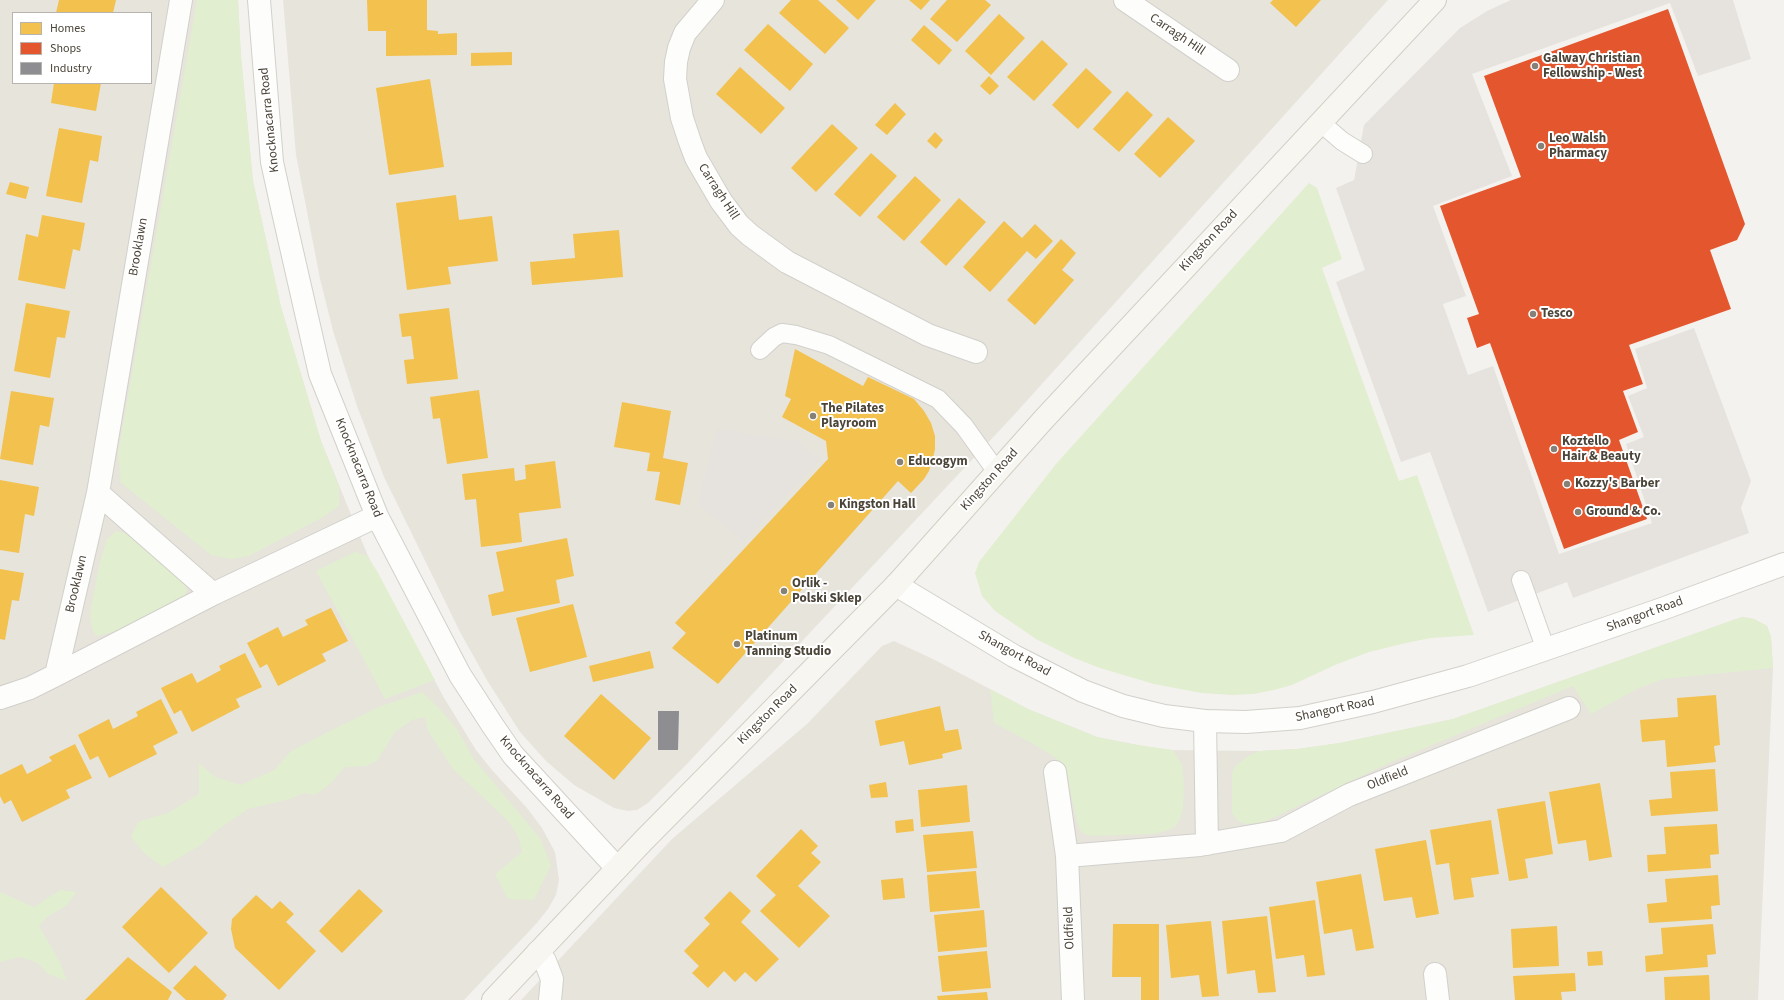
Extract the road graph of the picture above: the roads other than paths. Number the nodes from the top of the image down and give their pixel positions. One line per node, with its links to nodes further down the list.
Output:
1 (181, 0): 12 (street, Brooklawn)
2 (259, 0): 13 (street, Knocknacarra Road)
3 (713, 0): 10 (street, Carragh Hill)
4 (1125, 0): 6 (street, Carragh Hill)
5 (1435, 0): 7 (main road, Kingston Road)
6 (1228, 70)
7 (1320, 122): 8 (lane); 11 (main road, Kingston Road)
8 (1362, 154)
9 (760, 350): 11 (lane)
10 (976, 352)
11 (997, 472): 16 (main road, Kingston Road)
12 (98, 493): 17 (street); 19 (street, Brooklawn)
13 (377, 516): 17 (street); 26 (street, Knocknacarra Road)
14 (1784, 564): 18 (street, Shangort Road)
15 (1521, 580): 18 (lane)
16 (896, 585): 22 (street, Shangort Road); 26 (main road, Kingston Road)
17 (214, 594): 19 (street)
18 (1546, 650): 22 (street, Shangort Road)
19 (56, 676): 20 (street)
20 (0, 698)
21 (1569, 708): 24 (street, Oldfield)
22 (1205, 721): 24 (street)
23 (1055, 772): 25 (street, Oldfield)
24 (1207, 844): 25 (street, Oldfield)
25 (1067, 856): 31 (street, Oldfield)
26 (617, 868): 27 (main road, Kingston Road)
27 (538, 952): 29 (main road, Kingston Road); 30 (street)
28 (1436, 974): 32 (street)
29 (493, 1000)
30 (550, 1000)
31 (1073, 1000)
32 (1438, 1000)

